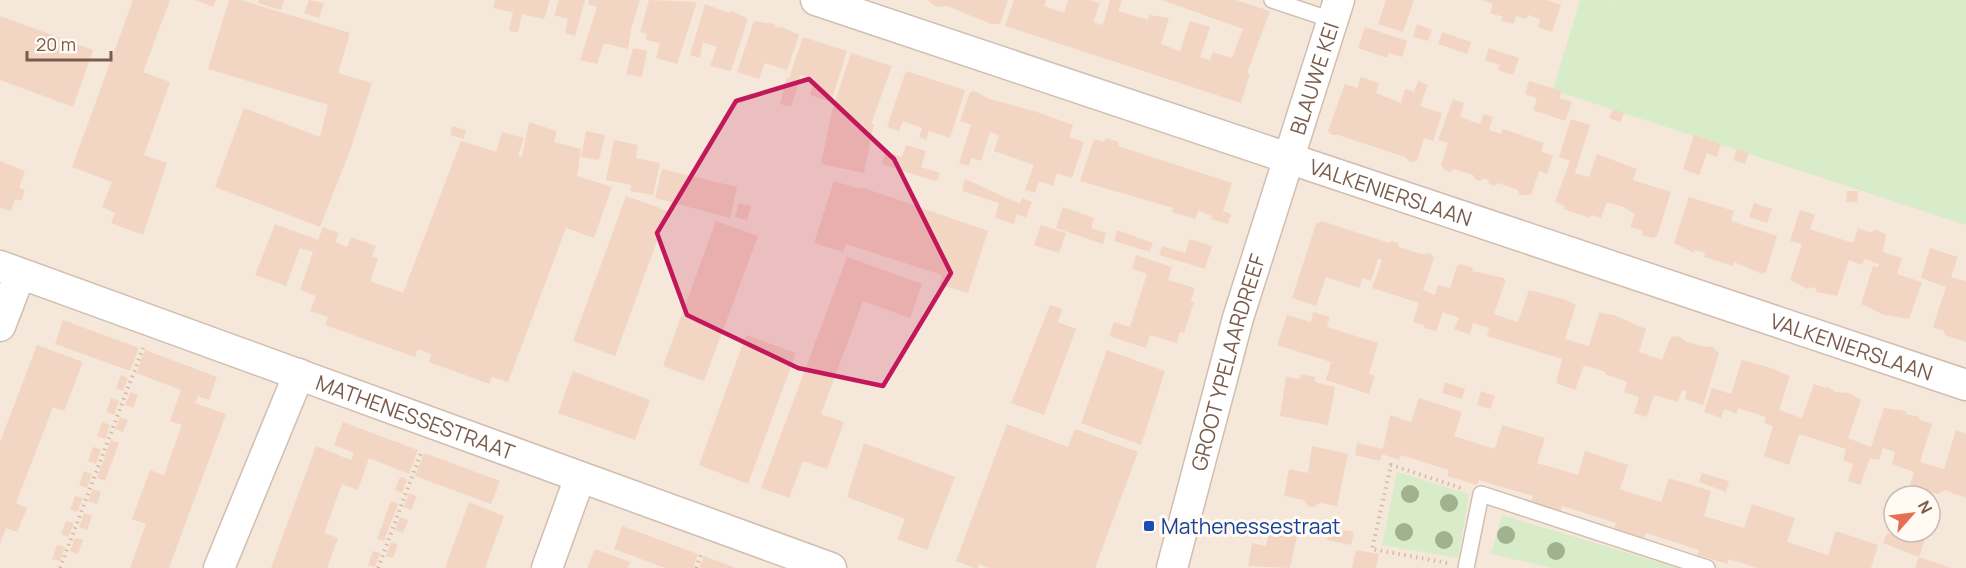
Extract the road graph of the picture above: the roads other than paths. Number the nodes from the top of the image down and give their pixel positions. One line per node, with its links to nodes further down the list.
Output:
1 (816, 0): 4 (street, VALKENIERSLAAN)
2 (1272, 0): 3 (lane)
3 (1336, 10): 4 (street, BLAUWE KEI)
4 (1288, 158): 8 (street, VALKENIERSLAAN); 13 (street, GROOT YPELAARDREEF)
5 (10, 270): 6 (street); 7 (street, MATHENESSESTRAAT)
6 (0, 326)
7 (299, 374): 9 (street, MATHENESSESTRAAT); 10 (street)
8 (1966, 385)
9 (580, 477): 11 (street); 12 (street, MATHENESSESTRAAT)
10 (219, 568)
11 (547, 568)
12 (831, 568)
13 (1172, 568)
14 (1466, 568): 15 (lane)
15 (1707, 568)

